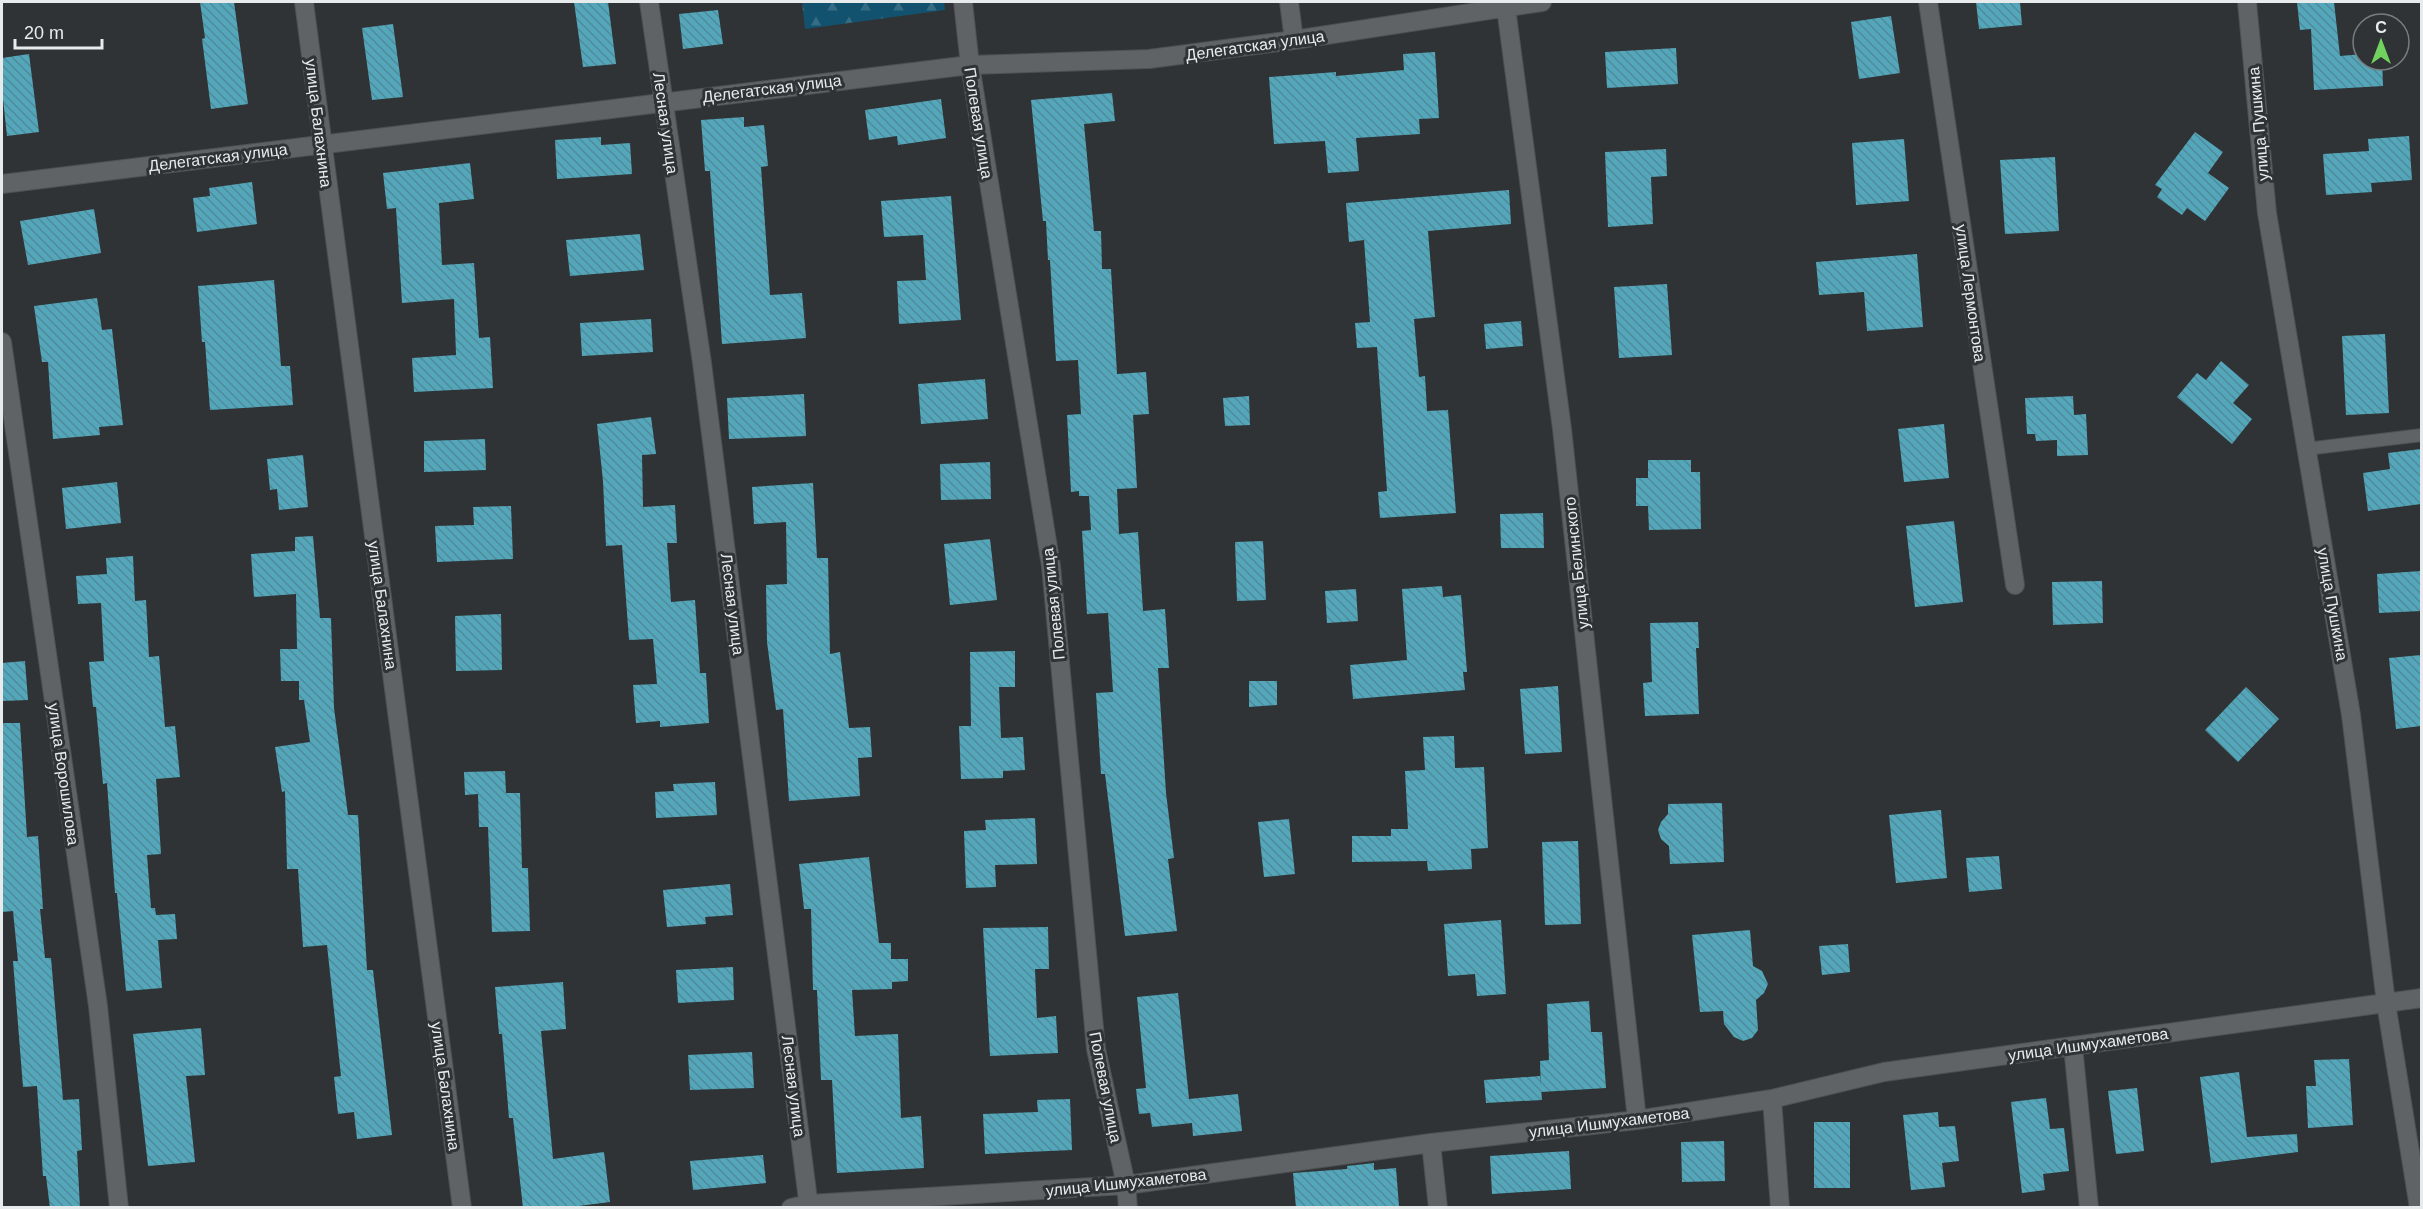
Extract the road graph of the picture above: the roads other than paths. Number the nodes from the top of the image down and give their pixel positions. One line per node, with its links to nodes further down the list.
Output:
1 (304, 2): 12 (street, улица Балахнина)
2 (649, 2): 11 (street, Лесная улица)
3 (963, 2): 10 (street, Полевая улица)
4 (1288, 2): 9 (street)
5 (1542, 2): 8 (street, Делегатская улица)
6 (1928, 2): 17 (street, улица Лермонтова)
7 (2247, 2): 16 (street, улица Пушкина)
8 (1506, 8): 9 (street, Делегатская улица); 22 (street, улица Белинского)
9 (1294, 40): 10 (street, Делегатская улица)
10 (970, 64): 11 (street, Делегатская улица); 24 (street, Полевая улица)
11 (663, 101): 12 (street, Делегатская улица); 25 (street, Лесная улица)
12 (322, 144): 13 (street, Делегатская улица); 27 (street, улица Балахнина)
13 (2, 184)
14 (2, 342): 26 (street, улица Ворошилова)
15 (2421, 435): 16 (lane)
16 (2307, 449): 19 (street, улица Пушкина)
17 (2015, 585)
18 (2421, 998): 19 (street, улица Ишмухаметова)
19 (2386, 1003): 20 (street, улица Ишмухаметова); 33 (street, улица Пушкина)
20 (2073, 1046): 21 (street, улица Ишмухаметова); 32 (street)
21 (1772, 1100): 22 (street, улица Ишмухаметова); 31 (street)
22 (1637, 1120): 23 (street, улица Ишмухаметова)
23 (1431, 1143): 24 (street, улица Ишмухаметова); 30 (street)
24 (1126, 1185): 25 (street, улица Ишмухаметова); 29 (street, Полевая улица)
25 (809, 1206): 28 (street, улица Ишмухаметова)
26 (119, 1208)
27 (462, 1208)
28 (791, 1208)
29 (1128, 1208)
30 (1438, 1208)
31 (1780, 1208)
32 (2089, 1208)
33 (2419, 1208)

